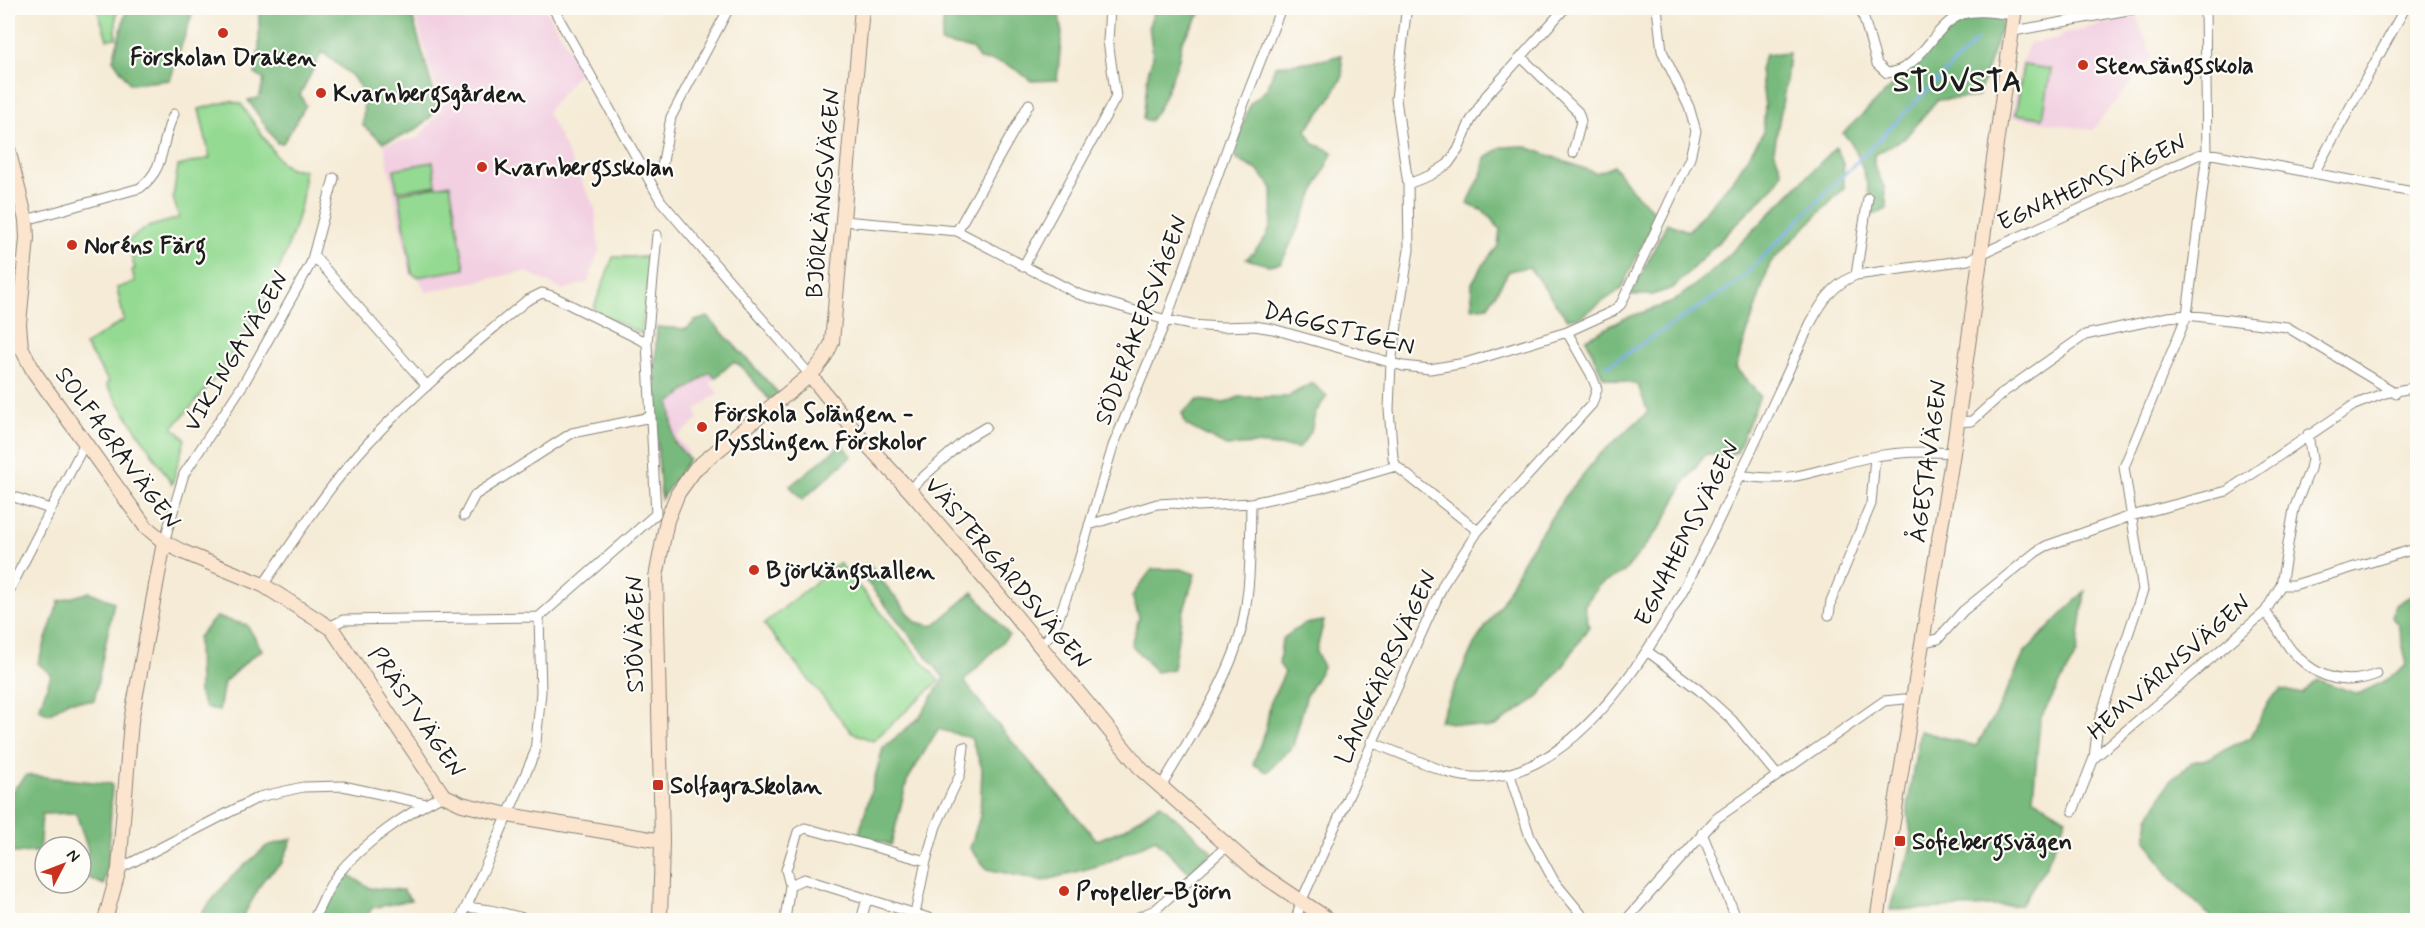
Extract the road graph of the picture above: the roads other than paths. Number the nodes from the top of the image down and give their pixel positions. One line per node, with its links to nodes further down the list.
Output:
1 (553, 8): 41 (street, VÄSTERGÅRDSVÄGEN)
2 (729, 8): 21 (street)
3 (862, 8): 28 (street, BJÖRKÄNGSVÄGEN)
4 (1110, 8): 33 (street)
5 (1281, 8): 36 (street, SÖDERÅKERSVÄGEN)
6 (1409, 8): 24 (street)
7 (1565, 8): 15 (street)
8 (1657, 8): 37 (street, DAGGSTIGEN)
9 (1861, 8): 13 (street)
10 (2139, 8): 14 (street)
11 (2205, 8): 20 (street)
12 (2405, 8): 22 (street)
13 (2015, 11): 14 (street, ÅGESTAVÄGEN)
14 (2014, 31): 31 (street, ÅGESTAVÄGEN)
15 (1521, 57): 19 (street); 24 (street)
16 (1029, 105): 29 (street)
17 (174, 114): 27 (street)
18 (8, 149): 27 (street, SOLFAGRAVÄGEN)
19 (1574, 153)
20 (2207, 153): 22 (street, EGNAHEMSVÄGEN); 31 (street, EGNAHEMSVÄGEN); 35 (street)
21 (662, 167)
22 (2314, 173): 25 (street, EGNAHEMSVÄGEN)
23 (334, 177): 32 (street, VIKINGAVÄGEN)
24 (1408, 184): 40 (street)
25 (2418, 193)
26 (1868, 198): 34 (street)
27 (26, 220): 39 (street, SOLFAGRAVÄGEN)
28 (844, 221): 29 (street, DAGGSTIGEN); 41 (street, BJÖRKÄNGSVÄGEN)
29 (957, 231): 33 (street, DAGGSTIGEN)
30 (657, 235): 38 (street)
31 (1981, 253): 34 (street, EGNAHEMSVÄGEN); 46 (street, ÅGESTAVÄGEN)
32 (314, 256): 42 (street); 62 (street, VIKINGAVÄGEN)
33 (1023, 267): 36 (street, DAGGSTIGEN)
34 (1856, 275): 53 (street, EGNAHEMSVÄGEN)
35 (2187, 315): 44 (street); 46 (street); 59 (street)
36 (1166, 320): 40 (street, DAGGSTIGEN); 60 (street, SÖDERÅKERSVÄGEN)
37 (1568, 332): 40 (street, DAGGSTIGEN); 61 (street, LÅNGKÄRRSVÄGEN)
38 (646, 343): 42 (street); 45 (street)
39 (14, 347): 49 (street, SOLFAGRAVÄGEN)
40 (1391, 363): 52 (street)
41 (810, 375): 54 (street, VÄSTERGÅRDSVÄGEN); 87 (street, SJÖVÄGEN)
42 (427, 386): 64 (street)
43 (2418, 387): 44 (street)
44 (2396, 393): 48 (street)
45 (651, 417): 58 (street); 69 (street)
46 (1956, 422): 50 (street, ÅGESTAVÄGEN)
47 (986, 427): 54 (street)
48 (2308, 434): 59 (street); 65 (street, HEMVÄRNSVÄGEN)
49 (85, 443): 57 (street); 62 (street, SOLFAGRAVÄGEN)
50 (1953, 453): 51 (street); 71 (street, ÅGESTAVÄGEN)
51 (1875, 457): 53 (street); 68 (street)
52 (1396, 466): 56 (street); 61 (street)
53 (1740, 475): 73 (street, EGNAHEMSVÄGEN)
54 (911, 492): 72 (street, VÄSTERGÅRDSVÄGEN)
55 (8, 495): 57 (street)
56 (1251, 502): 60 (street); 81 (street)
57 (50, 509): 66 (street)
58 (464, 516)
59 (2131, 516): 71 (street); 78 (street)
60 (1089, 525): 72 (street, SÖDERÅKERSVÄGEN)
61 (1478, 531): 76 (street, LÅNGKÄRRSVÄGEN)
62 (164, 542): 64 (street, PRÄSTVÄGEN); 90 (street, SOLFAGRAVÄGEN)
63 (2418, 548): 65 (street)
64 (263, 585): 70 (street, PRÄSTVÄGEN)
65 (2281, 585): 67 (street, HEMVÄRNSVÄGEN)
66 (8, 593)
67 (2265, 612): 74 (street); 78 (street, HEMVÄRNSVÄGEN)
68 (1829, 615)
69 (539, 617): 70 (street); 85 (street)
70 (329, 627): 82 (street, PRÄSTVÄGEN)
71 (1923, 642): 110 (street, ÅGESTAVÄGEN)
72 (1040, 645): 81 (street, VÄSTERGÅRDSVÄGEN)
73 (1647, 651): 79 (street, EGNAHEMSVÄGEN); 80 (street)
74 (2377, 674)
75 (1904, 699): 80 (street)
76 (1371, 742): 79 (street, EGNAHEMSVÄGEN); 93 (street, LÅNGKÄRRSVÄGEN)
77 (964, 747): 89 (street)
78 (2094, 758): 84 (street)
79 (1510, 775): 107 (street)
80 (1777, 775): 86 (street)
81 (1161, 787): 88 (street, VÄSTERGÅRDSVÄGEN)
82 (443, 795): 83 (street); 85 (street, PRÄSTVÄGEN)
83 (426, 804): 90 (street); 98 (street)
84 (2073, 811)
85 (508, 815): 87 (street, PRÄSTVÄGEN); 94 (street)
86 (1702, 833): 108 (street); 109 (street)
87 (662, 841): 100 (street, SJÖVÄGEN)
88 (1227, 846): 93 (street, VÄSTERGÅRDSVÄGEN); 104 (street)
89 (926, 861): 91 (street); 95 (street)
90 (119, 869): 97 (street, SOLFAGRAVÄGEN)
91 (790, 885): 92 (street); 101 (street)
92 (867, 898): 95 (street); 102 (street)
93 (1301, 902): 105 (street, LÅNGKÄRRSVÄGEN); 106 (street, VÄSTERGÅRDSVÄGEN)
94 (466, 907): 96 (street); 99 (street)
95 (915, 914): 103 (street)
96 (532, 920)
97 (105, 921)
98 (313, 921)
99 (460, 921)
100 (660, 921)
101 (785, 921)
102 (861, 921)
103 (935, 921)
104 (1132, 921)
105 (1296, 921)
106 (1329, 921)
107 (1586, 921)
108 (1626, 921)
109 (1737, 921)
110 (1877, 921)

